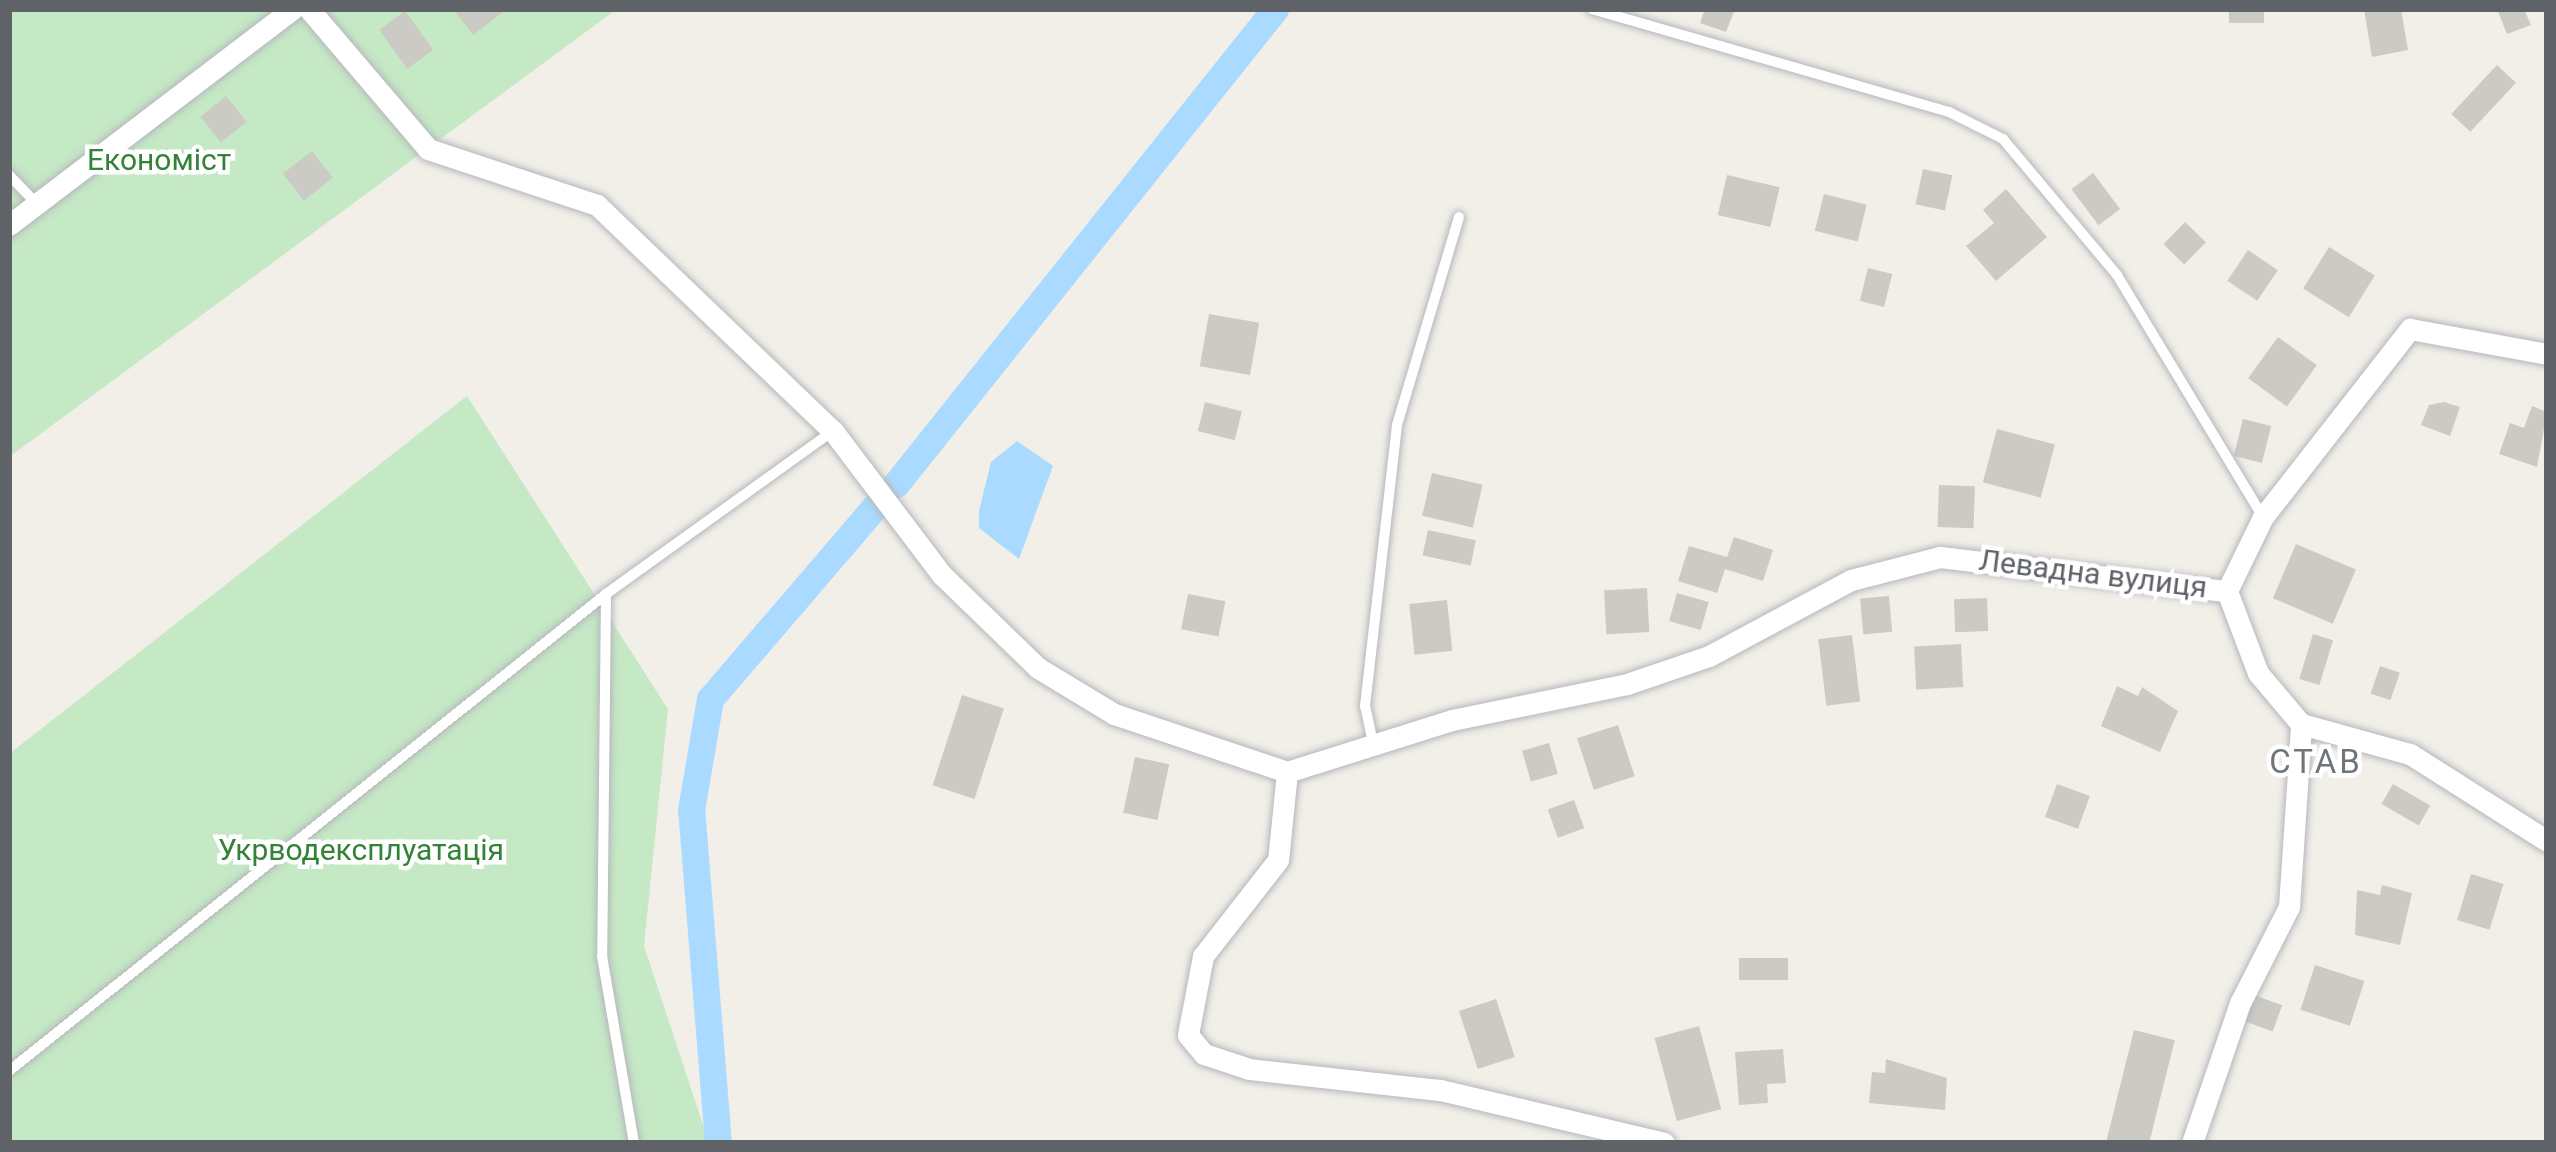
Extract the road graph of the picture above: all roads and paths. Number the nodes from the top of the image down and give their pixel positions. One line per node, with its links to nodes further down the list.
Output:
1 (292, 9): 5 (street)
2 (309, 9): 9 (street)
3 (1592, 9): 10 (lane)
4 (9, 175): 5 (lane)
5 (37, 204): 7 (street)
6 (1459, 217): 14 (lane)
7 (9, 225)
8 (2547, 354): 10 (street, Левадна вулиця)
9 (832, 431): 12 (lane); 15 (street)
10 (2263, 517): 11 (street, Левадна вулиця)
11 (2227, 592): 13 (street); 14 (street, Левадна вулиця)
12 (607, 594): 17 (lane); 19 (lane)
13 (2301, 724): 16 (street); 21 (street)
14 (1373, 742): 15 (street, Левадна вулиця)
15 (1287, 772): 18 (street)
16 (2547, 841)
17 (9, 1071)
18 (1622, 1139): 20 (street)
19 (632, 1141)
20 (1664, 1143)
21 (2192, 1143)

